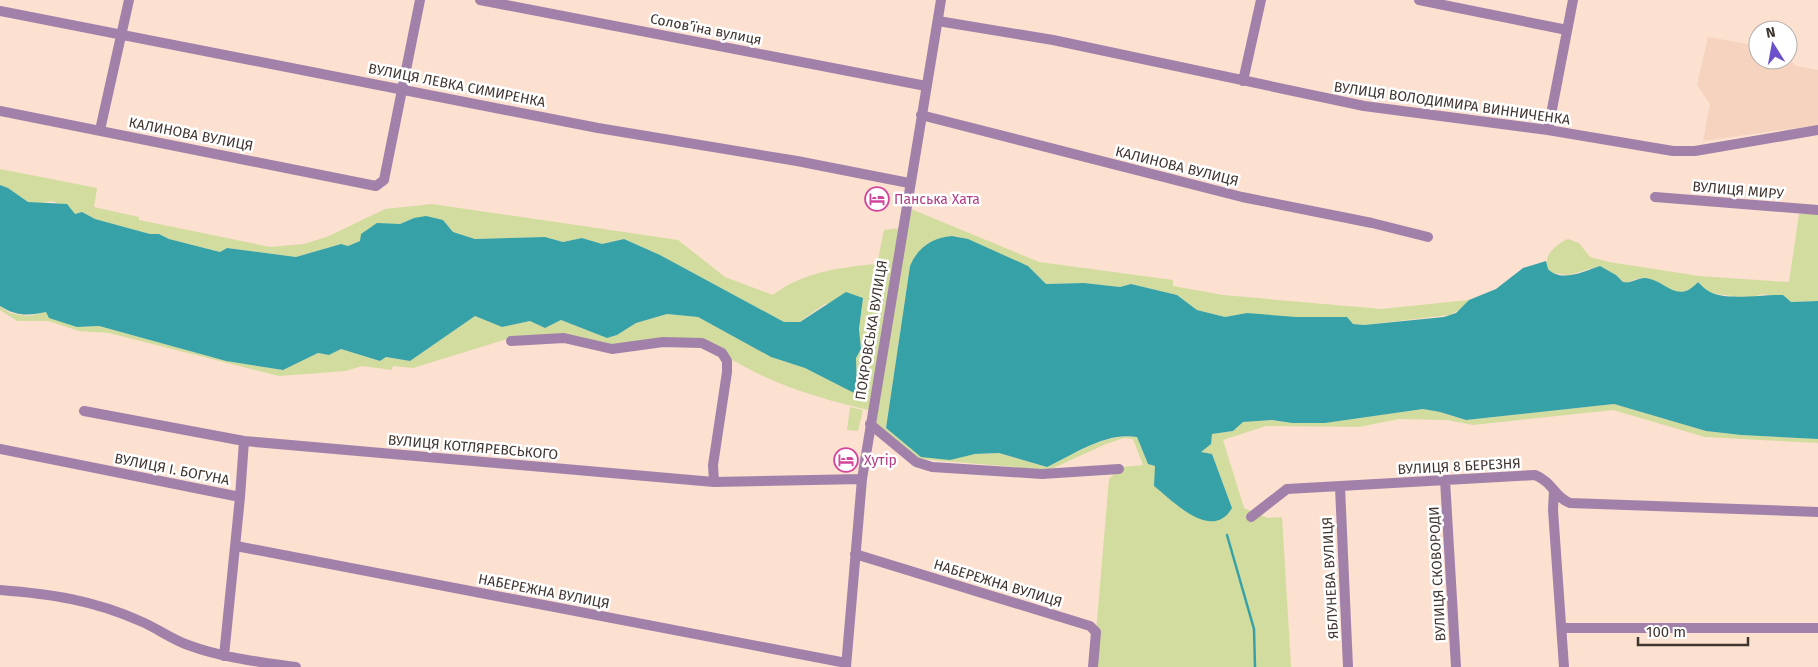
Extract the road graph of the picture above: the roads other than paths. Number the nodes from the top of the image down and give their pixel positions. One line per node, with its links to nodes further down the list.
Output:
1 (129, 0): 11 (street)
2 (420, 0): 14 (street)
3 (480, 0): 13 (street, Соловʼїна вулиця)
4 (941, 0): 9 (street, ПОКРОВСЬКА ВУЛИЦЯ)
5 (1260, 0): 12 (street)
6 (1419, 0): 10 (street)
7 (1573, 0): 10 (street)
8 (0, 11): 11 (street, ВУЛИЦЯ ЛЕВКА СИМИРЕНКА)
9 (938, 21): 12 (street, ВУЛИЦЯ ВОЛОДИМИРА ВИННИЧЕНКА); 13 (street, ПОКРОВСЬКА ВУЛИЦЯ)
10 (1567, 30): 18 (street)
11 (123, 34): 14 (street, ВУЛИЦЯ ЛЕВКА СИМИРЕНКА); 17 (street)
12 (1243, 81): 18 (street, ВУЛИЦЯ ВОЛОДИМИРА ВИННИЧЕНКА)
13 (926, 86): 16 (street, ПОКРОВСЬКА ВУЛИЦЯ)
14 (401, 88): 17 (street, КАЛИНОВА ВУЛИЦЯ); 20 (street, ВУЛИЦЯ ЛЕВКА СИМИРЕНКА)
15 (0, 111): 17 (street, КАЛИНОВА ВУЛИЦЯ)
16 (922, 115): 20 (street, ПОКРОВСЬКА ВУЛИЦЯ); 23 (street, КАЛИНОВА ВУЛИЦЯ)
17 (100, 130)
18 (1548, 130): 19 (street, ВУЛИЦЯ ВОЛОДИМИРА ВИННИЧЕНКА)
19 (1818, 130)
20 (909, 183): 26 (street, ПОКРОВСЬКА ВУЛИЦЯ)
21 (1655, 197): 22 (street, ВУЛИЦЯ МИРУ)
22 (1818, 210)
23 (1428, 238)
24 (510, 341): 32 (street)
25 (84, 411): 27 (street, ВУЛИЦЯ КОТЛЯРЕВСЬКОГО)
26 (870, 424): 29 (street); 30 (street, ПОКРОВСЬКА ВУЛИЦЯ)
27 (244, 441): 32 (street, ВУЛИЦЯ КОТЛЯРЕВСЬКОГО); 35 (street)
28 (0, 449): 35 (street, ВУЛИЦЯ І. БОГУНА)
29 (1119, 469)
30 (862, 479): 32 (street, ВУЛИЦЯ КОТЛЯРЕВСЬКОГО); 39 (street, ПОКРОВСЬКА ВУЛИЦЯ)
31 (1445, 480): 33 (street, ВУЛИЦЯ 8 БЕРЕЗНЯ); 34 (street, ВУЛИЦЯ 8 БЕРЕЗНЯ); 49 (street, ВУЛИЦЯ СКОВОРОДИ)
32 (714, 482)
33 (1340, 487): 37 (street, ВУЛИЦЯ 8 БЕРЕЗНЯ); 48 (street, ЯБЛУНЕВА ВУЛИЦЯ)
34 (1554, 490): 36 (street, ВУЛИЦЯ 8 БЕРЕЗНЯ); 41 (street)
35 (240, 496): 38 (street, ВУЛИЦЯ І. БОГУНА)
36 (1818, 512)
37 (1251, 518)
38 (236, 546): 43 (street, ВУЛИЦЯ І. БОГУНА); 45 (street, НАБЕРЕЖНА ВУЛИЦЯ)
39 (855, 554): 45 (street, ПОКРОВСЬКА ВУЛИЦЯ); 47 (street, НАБЕРЕЖНА ВУЛИЦЯ)
40 (0, 590): 43 (street)
41 (1562, 628): 42 (street); 50 (street)
42 (1818, 628)
43 (224, 656): 44 (street)
44 (253, 664): 46 (street)
45 (846, 665)
46 (296, 667)
47 (1093, 667)
48 (1348, 667)
49 (1456, 667)
50 (1564, 667)

